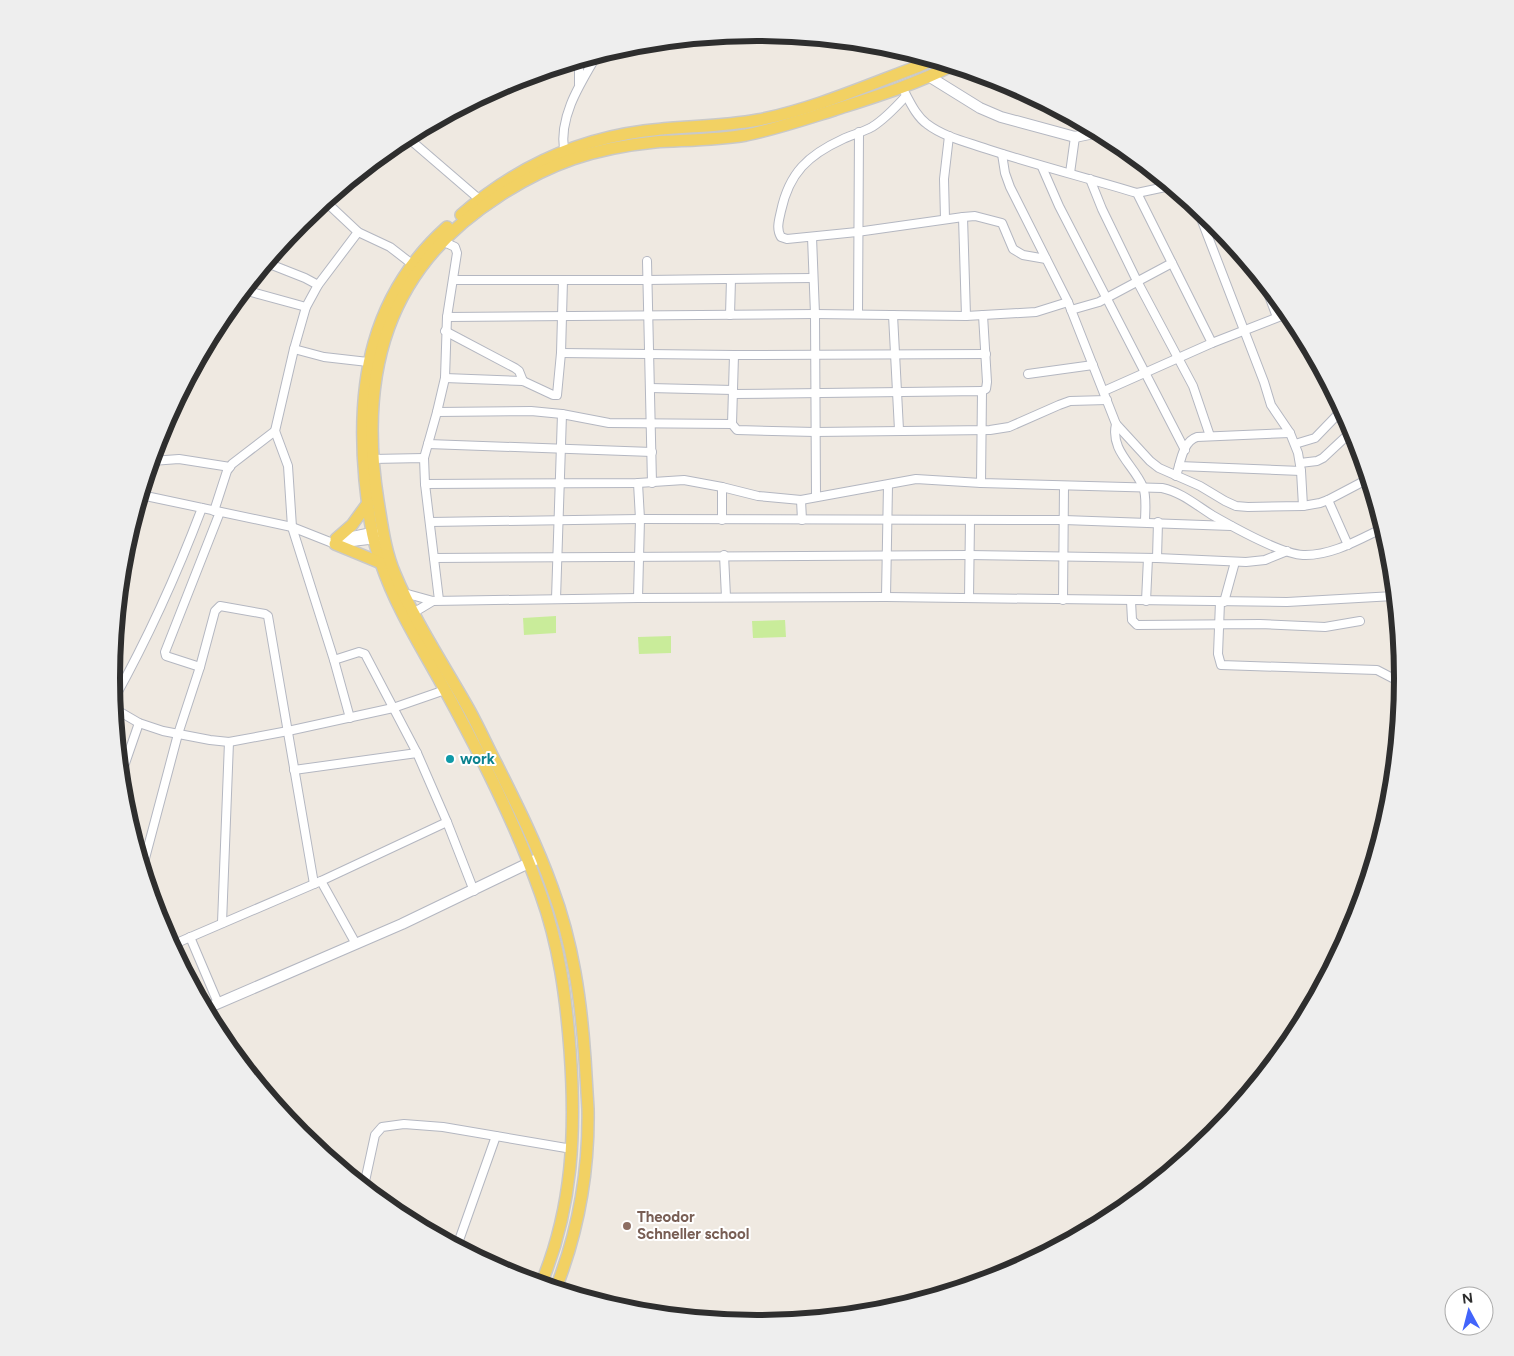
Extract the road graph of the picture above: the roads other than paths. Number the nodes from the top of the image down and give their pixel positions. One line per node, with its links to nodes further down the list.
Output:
1 (592, 63): 6 (street)
2 (923, 63): 8 (main road)
3 (580, 67): 6 (street)
4 (944, 70): 5 (main road)
5 (930, 77): 7 (main road); 12 (street)
6 (579, 86): 15 (street)
7 (904, 92): 9 (street); 11 (street); 14 (main road)
8 (657, 130): 14 (main road); 15 (main road)
9 (858, 132): 28 (street); 29 (street)
10 (1087, 134): 12 (street)
11 (950, 136): 16 (street); 25 (street)
12 (1075, 137): 18 (street)
13 (414, 142): 22 (street)
14 (657, 142): 30 (main road)
15 (564, 150): 22 (main road)
16 (1002, 154): 17 (street); 31 (street)
17 (1042, 167): 18 (street); 44 (street)
18 (1070, 173): 19 (street)
19 (1090, 179): 21 (street); 41 (street)
20 (1162, 186): 21 (street)
21 (1137, 193): 33 (street)
22 (479, 199): 34 (main road)
23 (330, 206): 27 (street)
24 (962, 217): 25 (street); 31 (street); 54 (street)
25 (945, 219): 28 (street)
26 (1203, 224): 59 (street)
27 (358, 232): 34 (street); 42 (street)
28 (857, 232): 29 (street); 49 (street)
29 (812, 237): 36 (street)
30 (442, 241): 38 (street); 102 (main road)
31 (1046, 259): 47 (street)
32 (647, 261): 40 (street)
33 (1172, 263): 41 (street); 61 (street)
34 (412, 264): 70 (main road)
35 (272, 265): 42 (street)
36 (813, 278): 37 (street); 48 (street)
37 (731, 279): 40 (street); 50 (street)
38 (453, 280): 39 (street); 58 (street)
39 (563, 280): 40 (street); 56 (street)
40 (647, 280): 53 (street)
41 (1137, 281): 44 (street); 69 (street)
42 (318, 285): 46 (street)
43 (251, 292): 46 (street)
44 (1106, 298): 47 (street); 73 (street)
45 (1272, 305): 57 (street)
46 (306, 306): 62 (street)
47 (1069, 306): 52 (street); 71 (street)
48 (815, 314): 49 (street); 50 (street); 66 (street)
49 (858, 314): 51 (street)
50 (730, 315): 53 (street)
51 (893, 315): 54 (street); 67 (street)
52 (983, 315): 54 (street); 68 (street)
53 (647, 316): 56 (street); 64 (street)
54 (966, 316)
55 (1280, 316): 57 (street)
56 (562, 317): 58 (street); 63 (street)
57 (1277, 317): 59 (street)
58 (447, 318): 60 (street)
59 (1243, 330): 61 (street); 93 (street)
60 (445, 331): 74 (street); 75 (street)
61 (1212, 343): 69 (street)
62 (294, 349): 70 (street); 91 (street)
63 (561, 353): 64 (street); 75 (street)
64 (648, 353): 65 (street); 76 (street)
65 (734, 354): 66 (street); 80 (street)
66 (815, 354): 67 (street); 81 (street)
67 (896, 354): 68 (street); 77 (street)
68 (986, 354): 78 (street)
69 (1178, 358): 73 (street); 94 (street)
70 (368, 362): 122 (main road)
71 (1093, 365): 72 (street); 79 (street)
72 (1028, 374)
73 (1144, 374): 79 (street); 99 (street)
74 (445, 378): 75 (street); 83 (street)
75 (523, 381)
76 (650, 388): 80 (street); 88 (street)
77 (898, 391): 78 (street); 81 (street); 89 (street)
78 (982, 391): 90 (street)
79 (1104, 391): 82 (street)
80 (733, 392): 81 (street); 86 (street)
81 (816, 393): 92 (street)
82 (1107, 400): 87 (street); 90 (street)
83 (437, 412): 84 (street); 96 (street)
84 (562, 414): 88 (street); 98 (street)
85 (1337, 415): 97 (street)
86 (732, 424): 88 (street); 92 (street)
87 (1116, 424): 107 (street); 117 (street)
88 (651, 425): 100 (street)
89 (899, 430): 90 (street); 92 (street)
90 (981, 430): 110 (street)
91 (275, 431): 104 (street); 137 (street)
92 (815, 432): 119 (street)
93 (1290, 433): 94 (street); 97 (street)
94 (1210, 436): 99 (street)
95 (1346, 437): 106 (street)
96 (428, 444): 98 (street); 101 (street)
97 (1295, 444): 106 (street)
98 (560, 448): 100 (street); 112 (street)
99 (1184, 450): 105 (street)
100 (652, 452): 109 (street)
101 (424, 458): 102 (street); 111 (street)
102 (372, 459): 139 (main road)
103 (159, 460): 104 (street)
104 (230, 466): 125 (street)
105 (1179, 466): 106 (street); 107 (street)
106 (1301, 467): 123 (street)
107 (1176, 476): 123 (street)
108 (1363, 482): 121 (street)
109 (652, 483): 113 (street); 116 (street)
110 (981, 483): 114 (street); 115 (street)
111 (425, 484): 112 (street); 133 (street)
112 (559, 484): 113 (street); 132 (street)
113 (638, 484): 126 (street)
114 (888, 485): 119 (street); 129 (street)
115 (1064, 486): 117 (street); 131 (street)
116 (722, 487): 120 (street); 127 (street)
117 (1144, 488): 134 (street); 136 (street)
118 (147, 497): 124 (street)
119 (816, 497): 120 (street)
120 (801, 500): 128 (street)
121 (1328, 500): 123 (street); 141 (street)
122 (368, 503): 139 (main road); 140 (main road)
123 (1303, 506)
124 (202, 508): 125 (street); 172 (street)
125 (217, 512): 137 (street); 170 (street)
126 (640, 519): 127 (street); 132 (street); 147 (street)
127 (722, 520): 128 (street)
128 (802, 520): 129 (street)
129 (887, 520): 130 (street); 144 (street)
130 (970, 520): 131 (street); 145 (street)
131 (1064, 520): 134 (street); 148 (street)
132 (558, 521): 133 (street); 146 (street)
133 (430, 522): 149 (street)
134 (1146, 522): 135 (street)
135 (1158, 522): 136 (street); 151 (street)
136 (1232, 526): 142 (street)
137 (292, 527): 140 (street); 169 (street)
138 (1376, 531): 141 (street)
139 (378, 535): 140 (street); 153 (main road); 154 (main road)
140 (333, 541): 153 (main road)
141 (1348, 544): 142 (street)
142 (1287, 551): 152 (street)
143 (724, 555): 144 (street); 147 (street); 156 (street)
144 (886, 555): 145 (street); 157 (street)
145 (969, 555): 148 (street); 160 (street)
146 (556, 556): 147 (street); 149 (street); 158 (street)
147 (639, 556): 159 (street)
148 (1064, 557): 150 (street); 161 (street)
149 (434, 558): 162 (street)
150 (1148, 558): 151 (street); 164 (street)
151 (1157, 558): 152 (street)
152 (1235, 562): 165 (street)
153 (380, 563): 173 (main road)
154 (404, 593): 162 (street); 166 (main road)
155 (1388, 596): 165 (street)
156 (726, 597): 157 (street); 159 (street)
157 (886, 597): 160 (street)
158 (556, 598): 159 (street); 162 (street)
159 (638, 598)
160 (969, 598): 161 (street)
161 (1063, 600): 163 (street)
162 (436, 601): 166 (street)
163 (1131, 601): 164 (street); 168 (street)
164 (1146, 601): 165 (street)
165 (1222, 602): 168 (street)
166 (413, 613): 186 (main road)
167 (1360, 621): 168 (street)
168 (1219, 625): 171 (street)
169 (334, 660): 174 (street); 176 (street)
170 (200, 667): 178 (street); 179 (street)
171 (1394, 679)
172 (120, 687)
173 (445, 690): 174 (street); 187 (main road)
174 (393, 708): 176 (street); 181 (street)
175 (122, 713): 177 (street)
176 (350, 718): 178 (street)
177 (139, 723): 179 (street); 182 (street)
178 (288, 731): 180 (street); 183 (street)
179 (178, 734): 180 (street); 185 (street)
180 (229, 742): 190 (street)
181 (417, 753): 183 (street); 184 (street)
182 (126, 761)
183 (294, 770): 188 (street)
184 (447, 822): 188 (street); 189 (street)
185 (146, 856)
186 (541, 858): 187 (street); 194 (main road)
187 (528, 864): 189 (street); 195 (main road)
188 (318, 883): 190 (street); 193 (street)
189 (474, 891): 193 (street)
190 (222, 923): 191 (street)
191 (190, 937): 192 (street); 196 (street)
192 (178, 942)
193 (356, 944): 196 (street)
194 (579, 986): 195 (main road); 203 (main road)
195 (565, 989): 199 (main road)
196 (218, 1003): 197 (street)
197 (212, 1006)
198 (496, 1136): 199 (street); 200 (street); 201 (street)
199 (572, 1149): 202 (main road)
200 (365, 1180)
201 (459, 1240)
202 (543, 1278)
203 (558, 1283)

